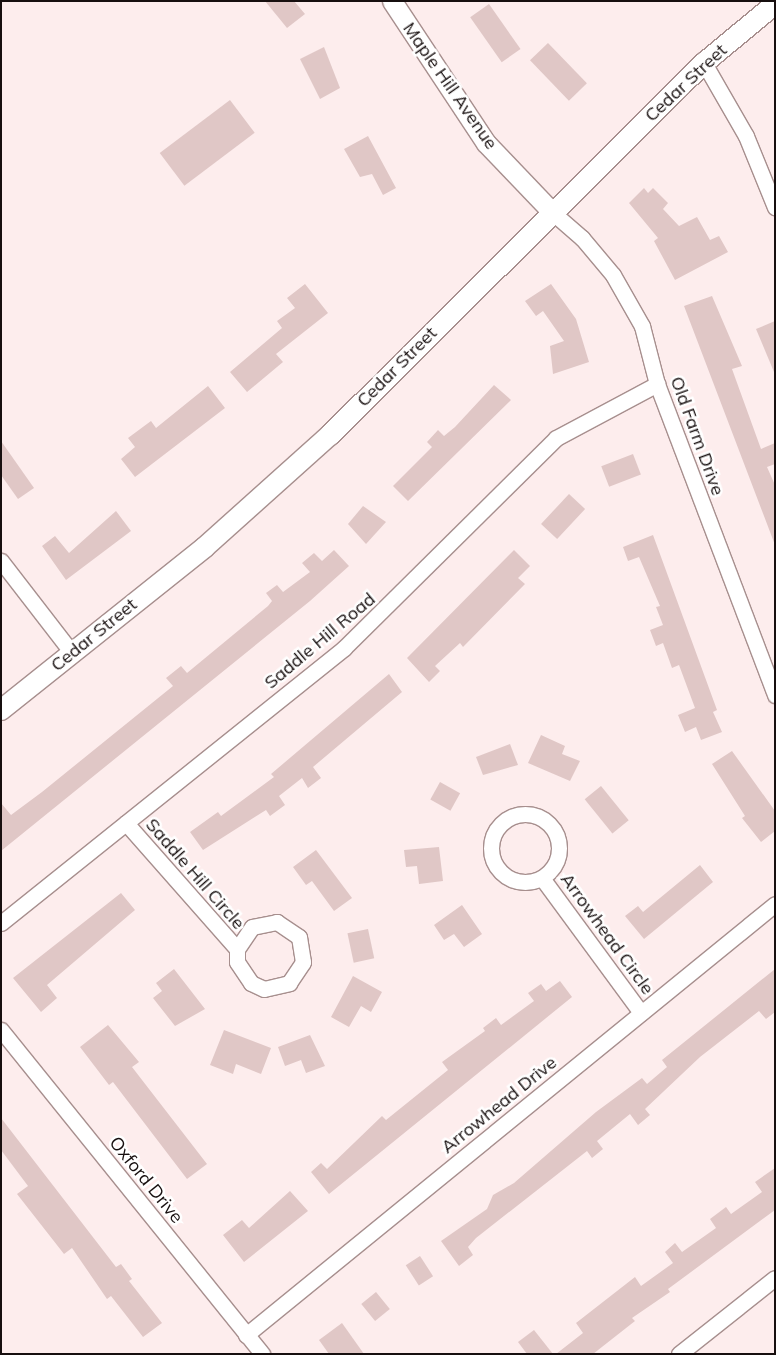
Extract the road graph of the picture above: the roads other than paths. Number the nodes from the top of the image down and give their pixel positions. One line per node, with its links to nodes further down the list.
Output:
1 (392, 1): 5 (street, Maple Hill Avenue)
2 (775, 4): 3 (main road, Cedar Street)
3 (704, 63): 4 (street); 5 (main road, Cedar Street)
4 (775, 207)
5 (552, 212): 6 (street, Old Farm Drive); 8 (main road, Cedar Street)
6 (656, 384): 9 (street, Old Farm Drive); 11 (street, Saddle Hill Road)
7 (1, 561): 8 (street)
8 (72, 653): 10 (main road, Cedar Street)
9 (775, 695)
10 (1, 710)
11 (126, 823): 14 (street, Saddle Hill Road); 15 (street, Saddle Hill Circle)
12 (542, 878): 12 (street, Arrowhead Circle); 16 (street, Arrowhead Circle)
13 (775, 904): 16 (street, Arrowhead Drive)
14 (1, 923)
15 (237, 948): 15 (street, Saddle Hill Circle)
16 (641, 1013): 19 (street, Arrowhead Drive)
17 (1, 1030): 19 (street, Oxford Drive)
18 (775, 1278): 21 (street)
19 (246, 1335): 20 (street, Oxford Drive)
20 (262, 1354)
21 (678, 1354)

